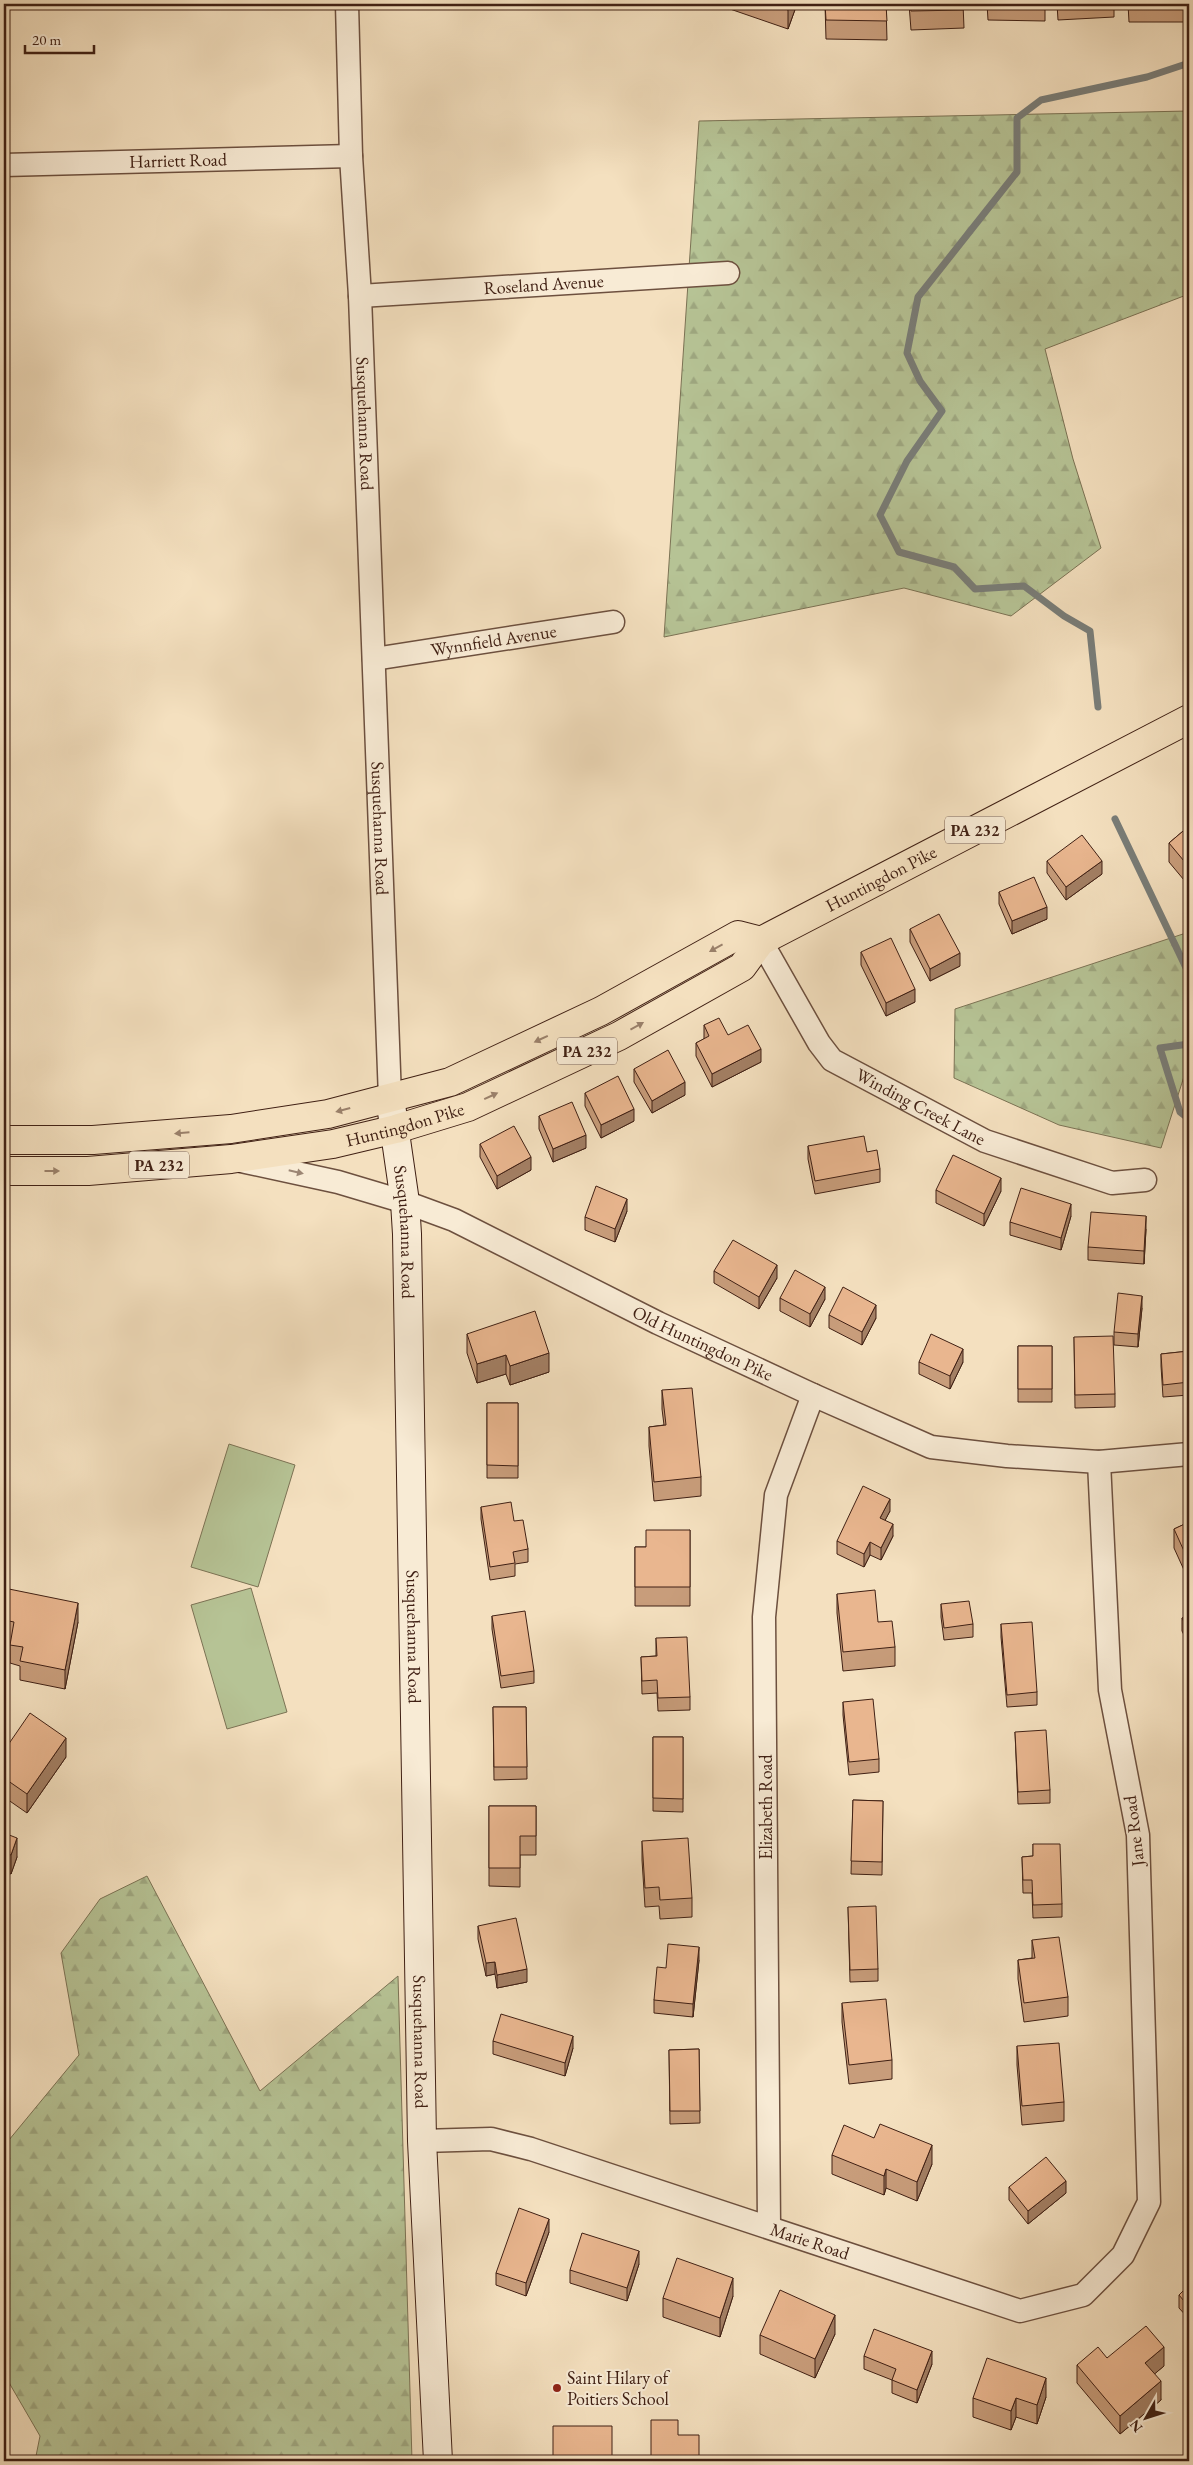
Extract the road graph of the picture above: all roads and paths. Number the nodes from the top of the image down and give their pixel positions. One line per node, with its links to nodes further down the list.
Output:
1 (347, 4): 2 (street, Susquehanna Road)
2 (351, 156): 3 (street, Harriett Road); 5 (street, Susquehanna Road)
3 (4, 164)
4 (728, 273): 5 (street, Roseland Avenue)
5 (360, 296): 7 (street, Susquehanna Road)
6 (613, 622): 7 (street, Wynnfield Avenue)
7 (374, 659): 10 (street, Susquehanna Road)
8 (1189, 719): 9 (main road, Huntingdon Pike / PA 232)
9 (760, 941): 10 (main road, Huntingdon Pike / PA 232, one-way to 10); 11 (main road, Huntingdon Pike / PA 232, one-way to 9); 15 (street, Winding Creek Lane)
10 (390, 1098): 11 (main road, Susquehanna Road); 12 (main road, Huntingdon Pike / PA 232, one-way to 12)
11 (396, 1129): 13 (main road, Huntingdon Pike / PA 232); 16 (main road, Susquehanna Road)
12 (4, 1140)
13 (231, 1159): 14 (main road, Huntingdon Pike / PA 232, one-way to 13); 16 (street, Old Huntingdon Pike, one-way to 16)
14 (4, 1171)
15 (1145, 1180)
16 (405, 1202): 17 (street, Old Huntingdon Pike); 20 (main road, Susquehanna Road)
17 (813, 1396): 19 (street, Old Huntingdon Pike); 22 (street, Elizabeth Road)
18 (1189, 1454): 19 (street, Old Huntingdon Pike)
19 (1099, 1462): 21 (street, Jane Road)
20 (422, 2141): 22 (street, Marie Road); 23 (main road, Susquehanna Road)
21 (1149, 2202): 22 (street, Marie Road)
22 (769, 2226)
23 (438, 2461)

